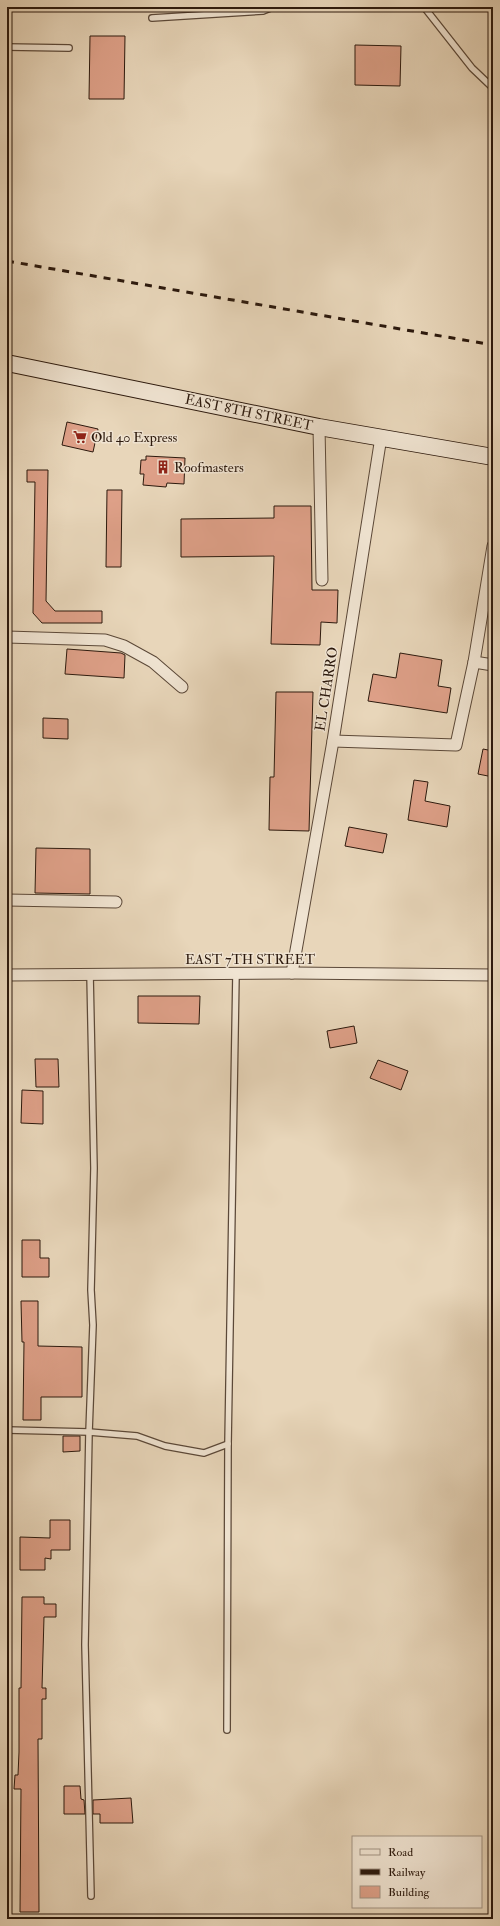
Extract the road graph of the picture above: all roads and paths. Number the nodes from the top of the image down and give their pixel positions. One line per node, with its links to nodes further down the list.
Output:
1 (273, 7): 3 (lane)
2 (424, 7): 6 (lane)
3 (152, 18)
4 (7, 47): 5 (lane)
5 (69, 48)
6 (493, 88)
7 (7, 362): 8 (main road, EAST 8TH STREET)
8 (319, 426): 9 (main road, EAST 8TH STREET); 12 (street)
9 (381, 437): 10 (main road, EAST 8TH STREET); 17 (street, EL CHARRO)
10 (493, 457)
11 (493, 546): 14 (street)
12 (322, 580)
13 (7, 637): 16 (street)
14 (474, 662): 15 (street); 17 (street, EL CHARRO)
15 (493, 665)
16 (182, 687)
17 (333, 741): 20 (street)
18 (7, 900): 19 (street)
19 (116, 902)
20 (292, 973): 22 (street, EAST 7TH STREET); 24 (street, EAST 7TH STREET)
21 (90, 974): 22 (street, EAST 7TH STREET); 23 (street, EAST 7TH STREET); 26 (lane)
22 (236, 974): 27 (lane)
23 (7, 975)
24 (493, 975)
25 (7, 1430): 26 (lane)
26 (89, 1432): 27 (lane); 29 (lane)
27 (228, 1444): 28 (lane)
28 (227, 1730)
29 (91, 1896)

